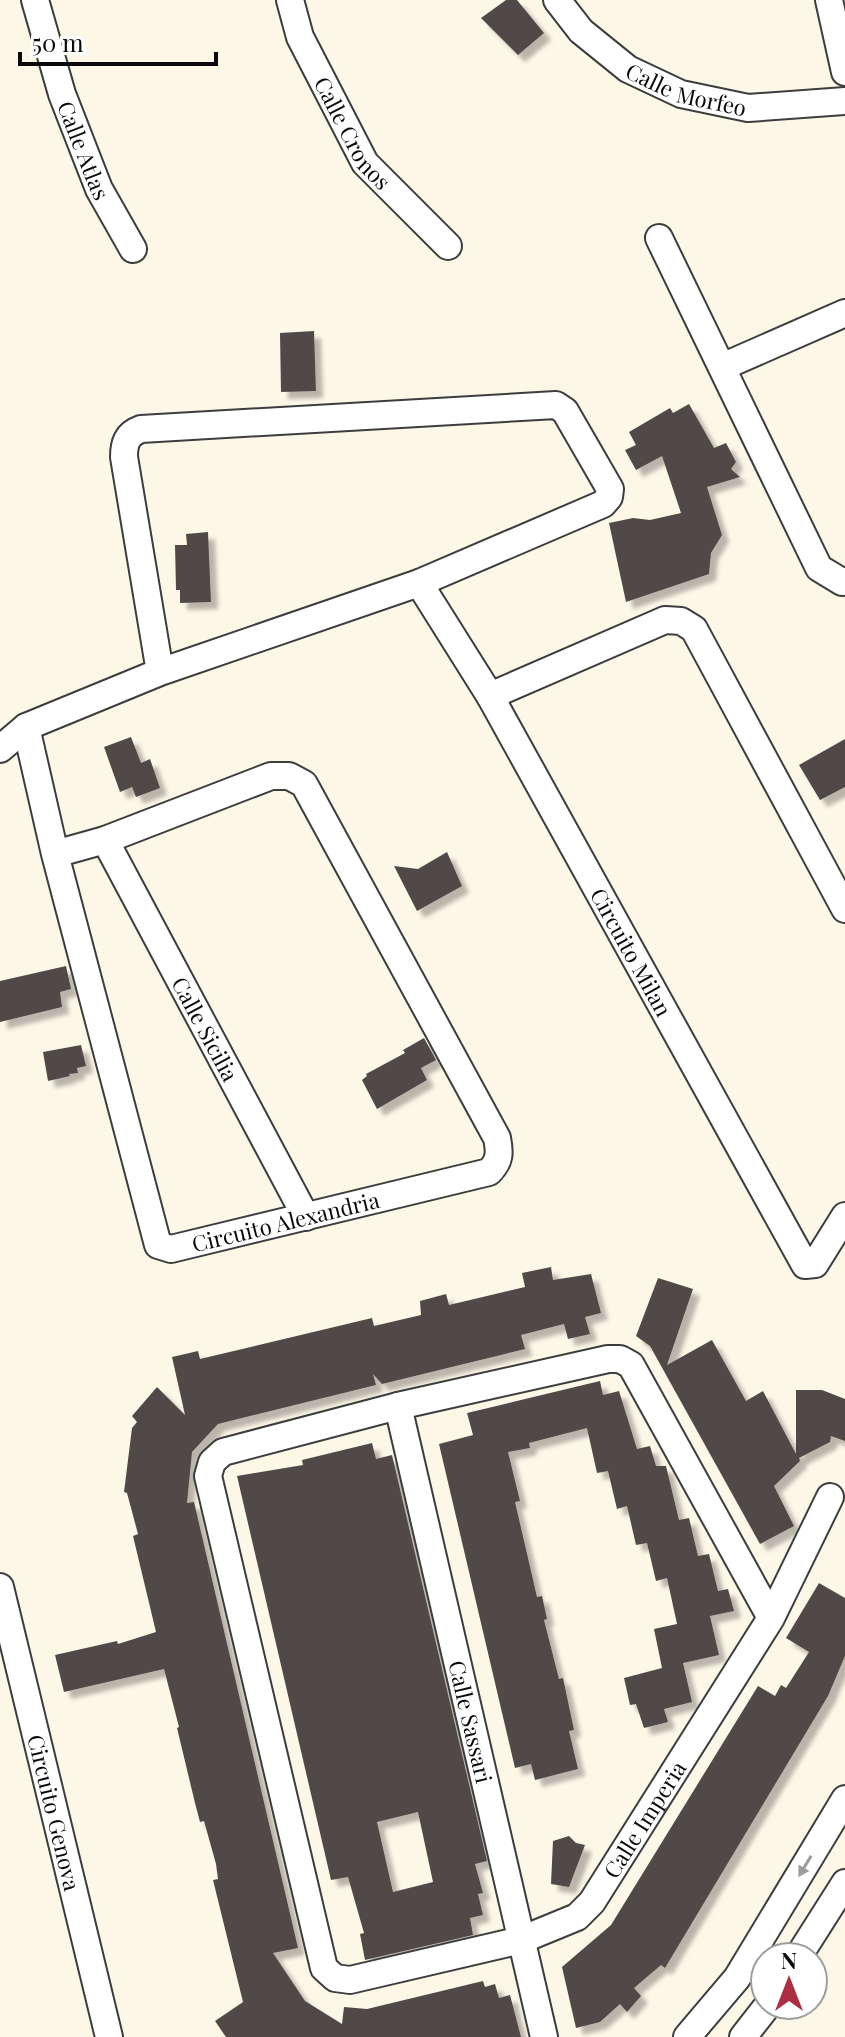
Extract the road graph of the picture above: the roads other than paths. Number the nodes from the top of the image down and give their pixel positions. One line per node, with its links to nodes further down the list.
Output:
1 (35, 0): 9 (street, Calle Atlas)
2 (290, 0): 8 (street, Calle Cronos)
3 (557, 0): 6 (street, Calle Morfeo)
4 (829, 0): 5 (street)
5 (845, 72)
6 (845, 101)
7 (659, 238): 11 (street)
8 (448, 246)
9 (133, 249)
10 (845, 313): 11 (street)
11 (722, 367): 12 (street)
12 (845, 581)
13 (419, 583): 14 (street); 14 (street); 15 (street, Circuito Milan)
14 (160, 672): 16 (street)
15 (490, 696): 20 (street); 21 (street, Circuito Milan)
16 (26, 727): 17 (street); 19 (street, Circuito Alexandria)
17 (0, 749)
18 (105, 840): 19 (street); 22 (street, Calle Sicilia); 22 (street, Circuito Alexandria)
19 (55, 854): 22 (street, Circuito Alexandria)
20 (845, 909)
21 (845, 1216)
22 (306, 1217)
23 (398, 1406): 26 (street); 29 (street, Calle Sassari); 29 (street, Calle Imperia)
24 (830, 1497): 26 (street, Calle Imperia)
25 (0, 1587): 34 (street, Circuito Genova)
26 (771, 1618): 29 (street, Calle Imperia)
27 (845, 1799): 31 (street, one-way to 31)
28 (845, 1883): 30 (street)
29 (521, 1940): 35 (street, Calle Sassari)
30 (808, 1941)
31 (737, 1978): 32 (street); 36 (street)
32 (749, 1987)
33 (756, 2021): 37 (street)
34 (109, 2037)
35 (544, 2037)
36 (687, 2037)
37 (743, 2037)

